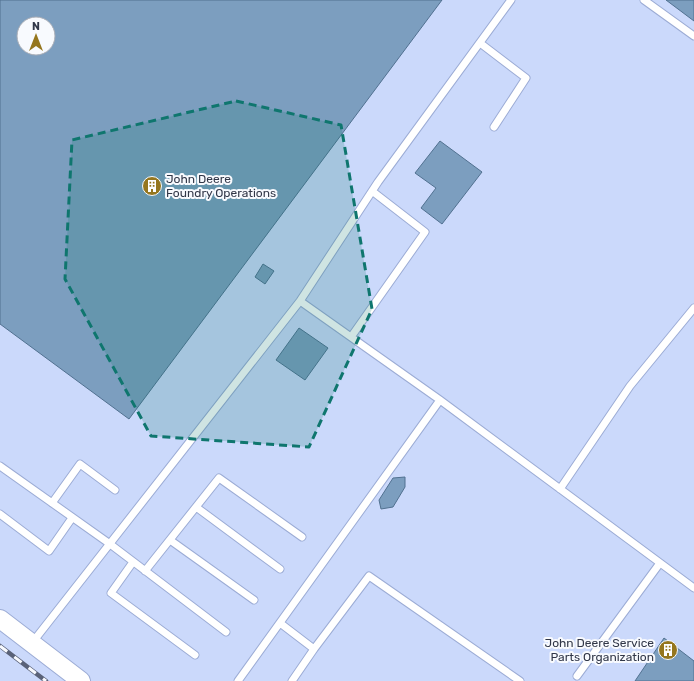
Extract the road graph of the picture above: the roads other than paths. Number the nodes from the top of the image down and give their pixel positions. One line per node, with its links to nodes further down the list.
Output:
1 (511, 0): 4 (lane)
2 (644, 0): 3 (lane)
3 (694, 36)
4 (480, 43): 5 (lane); 6 (lane)
5 (494, 127)
6 (372, 191): 7 (lane); 9 (lane)
7 (300, 301): 9 (lane); 20 (lane)
8 (694, 308): 12 (lane)
9 (351, 337): 10 (lane)
10 (440, 400): 12 (lane); 28 (lane)
11 (0, 466): 14 (lane)
12 (560, 489): 22 (lane)
13 (115, 490): 14 (lane)
14 (52, 503): 17 (lane)
15 (196, 506): 18 (lane); 19 (lane); 23 (lane)
16 (0, 514): 17 (lane)
17 (72, 518): 20 (lane)
18 (302, 537)
19 (170, 540): 24 (lane); 26 (lane)
20 (110, 544): 21 (lane); 30 (lane)
21 (133, 562): 24 (lane); 32 (lane)
22 (660, 563): 25 (lane); 33 (lane)
23 (280, 569)
24 (145, 571): 29 (lane)
25 (694, 588)
26 (254, 600)
27 (0, 619): 30 (street)
28 (280, 623): 31 (lane); 35 (lane)
29 (226, 632)
30 (32, 644): 34 (street)
31 (314, 649): 36 (lane); 37 (lane)
32 (195, 655)
33 (577, 676)
34 (81, 681)
35 (238, 681)
36 (292, 681)
37 (520, 681)

